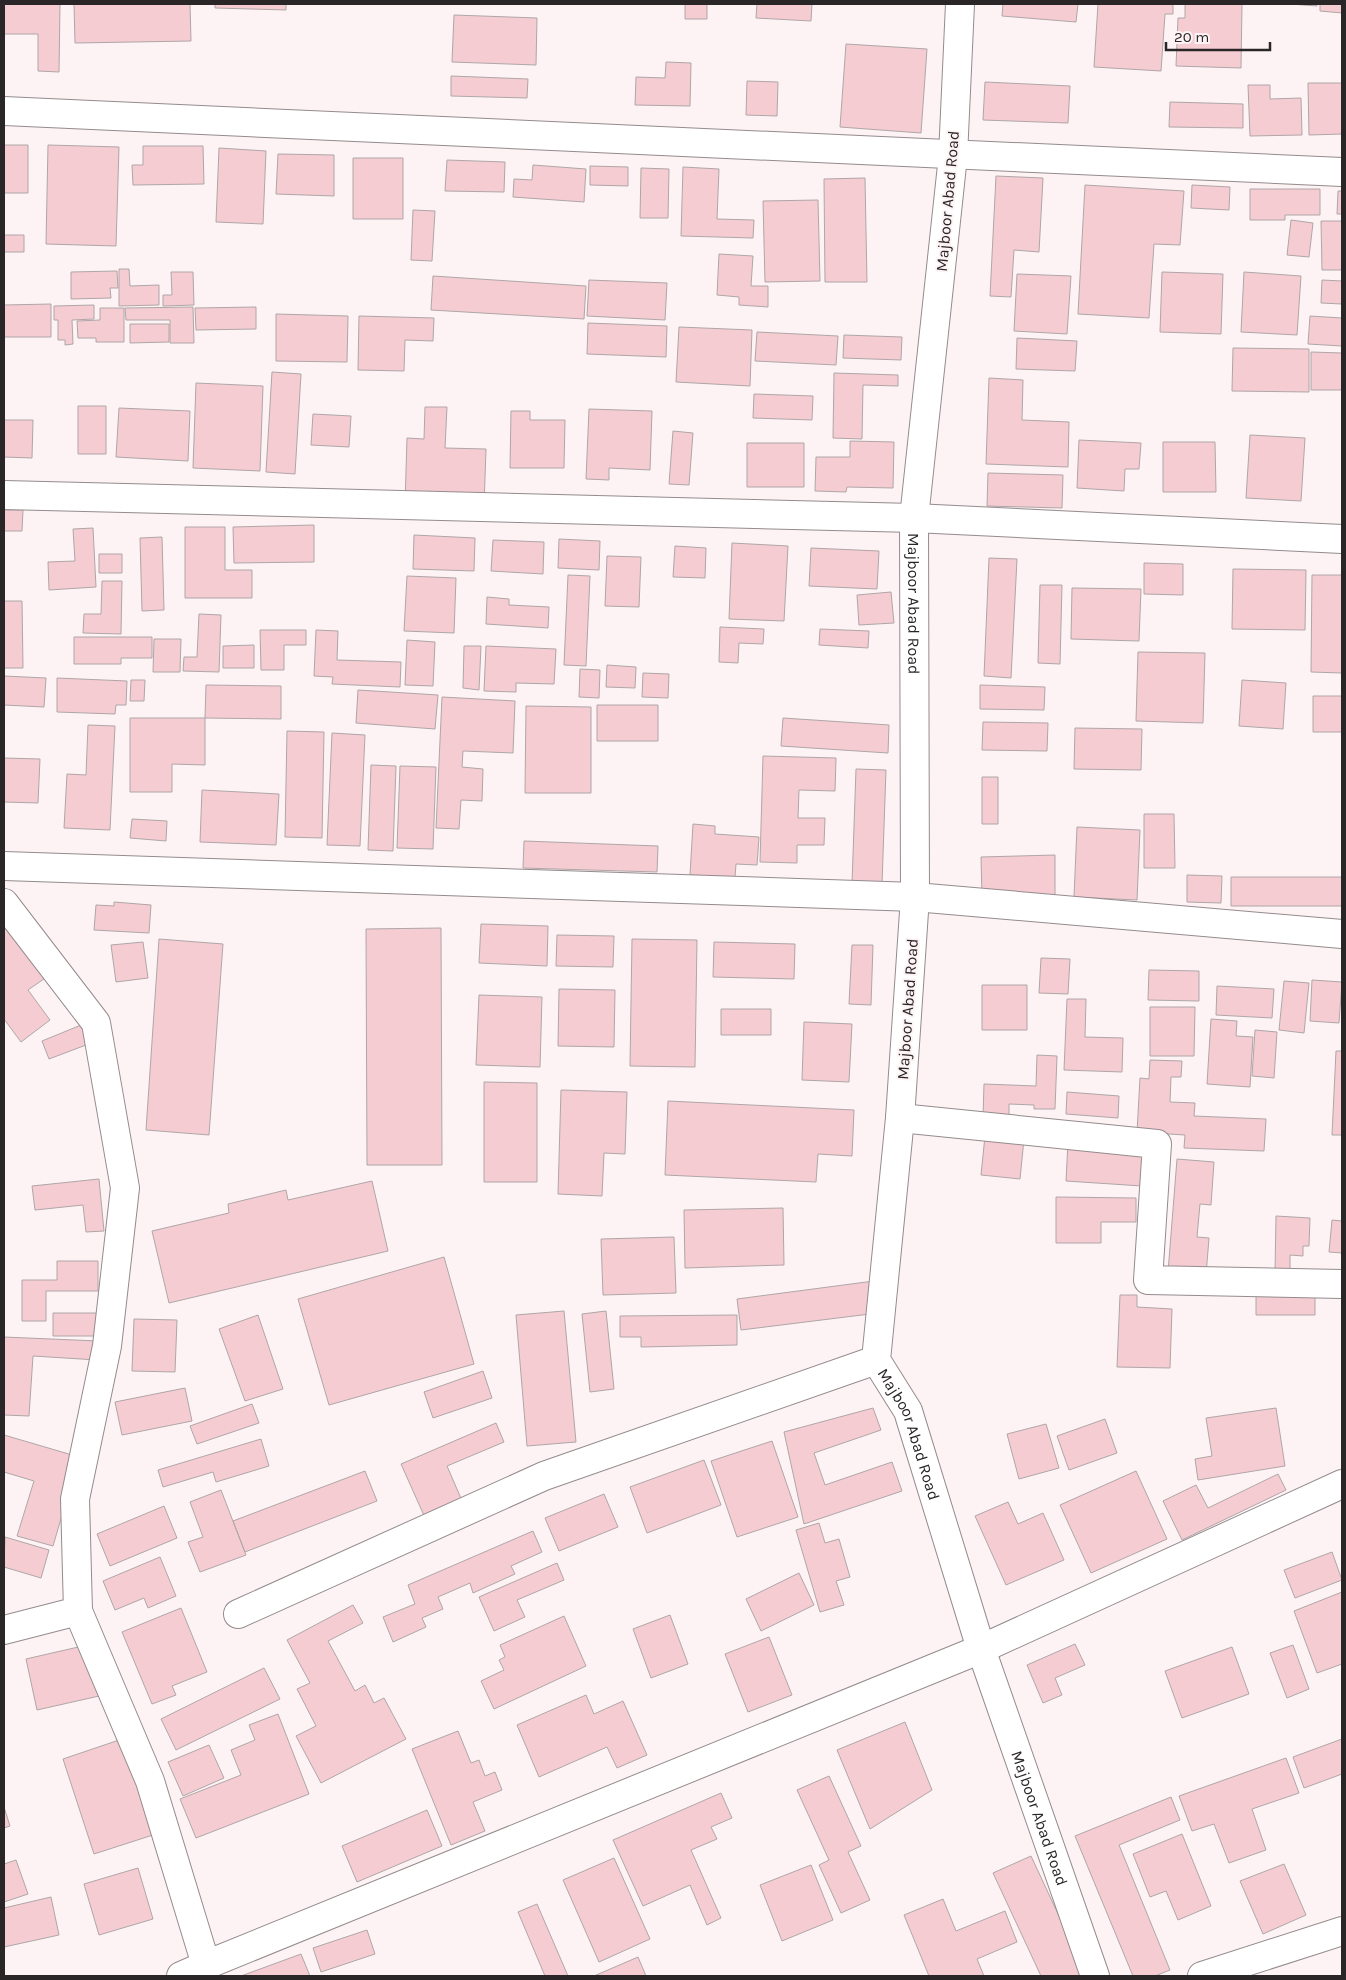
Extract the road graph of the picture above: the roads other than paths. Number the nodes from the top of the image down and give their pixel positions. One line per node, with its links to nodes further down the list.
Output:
1 (960, 4): 3 (street, Majboor Abad Road)
2 (4, 111): 3 (street)
3 (953, 156): 4 (street); 6 (street, Majboor Abad Road)
4 (1342, 172)
5 (4, 495): 6 (street)
6 (914, 518): 7 (street); 9 (street, Majboor Abad Road)
7 (1342, 539)
8 (4, 866): 9 (street)
9 (915, 896): 11 (street); 12 (street, Majboor Abad Road)
10 (4, 903): 16 (street)
11 (1342, 934)
12 (900, 1118): 13 (street); 14 (street, Majboor Abad Road)
13 (1342, 1284)
14 (876, 1360): 17 (street); 19 (street, Majboor Abad Road)
15 (1342, 1484): 19 (street)
16 (78, 1610): 18 (street); 21 (street)
17 (238, 1614)
18 (4, 1630)
19 (981, 1649): 21 (street); 23 (street, Majboor Abad Road)
20 (1342, 1931): 24 (street)
21 (206, 1965): 22 (street)
22 (181, 1976)
23 (1095, 1976)
24 (1202, 1976)

